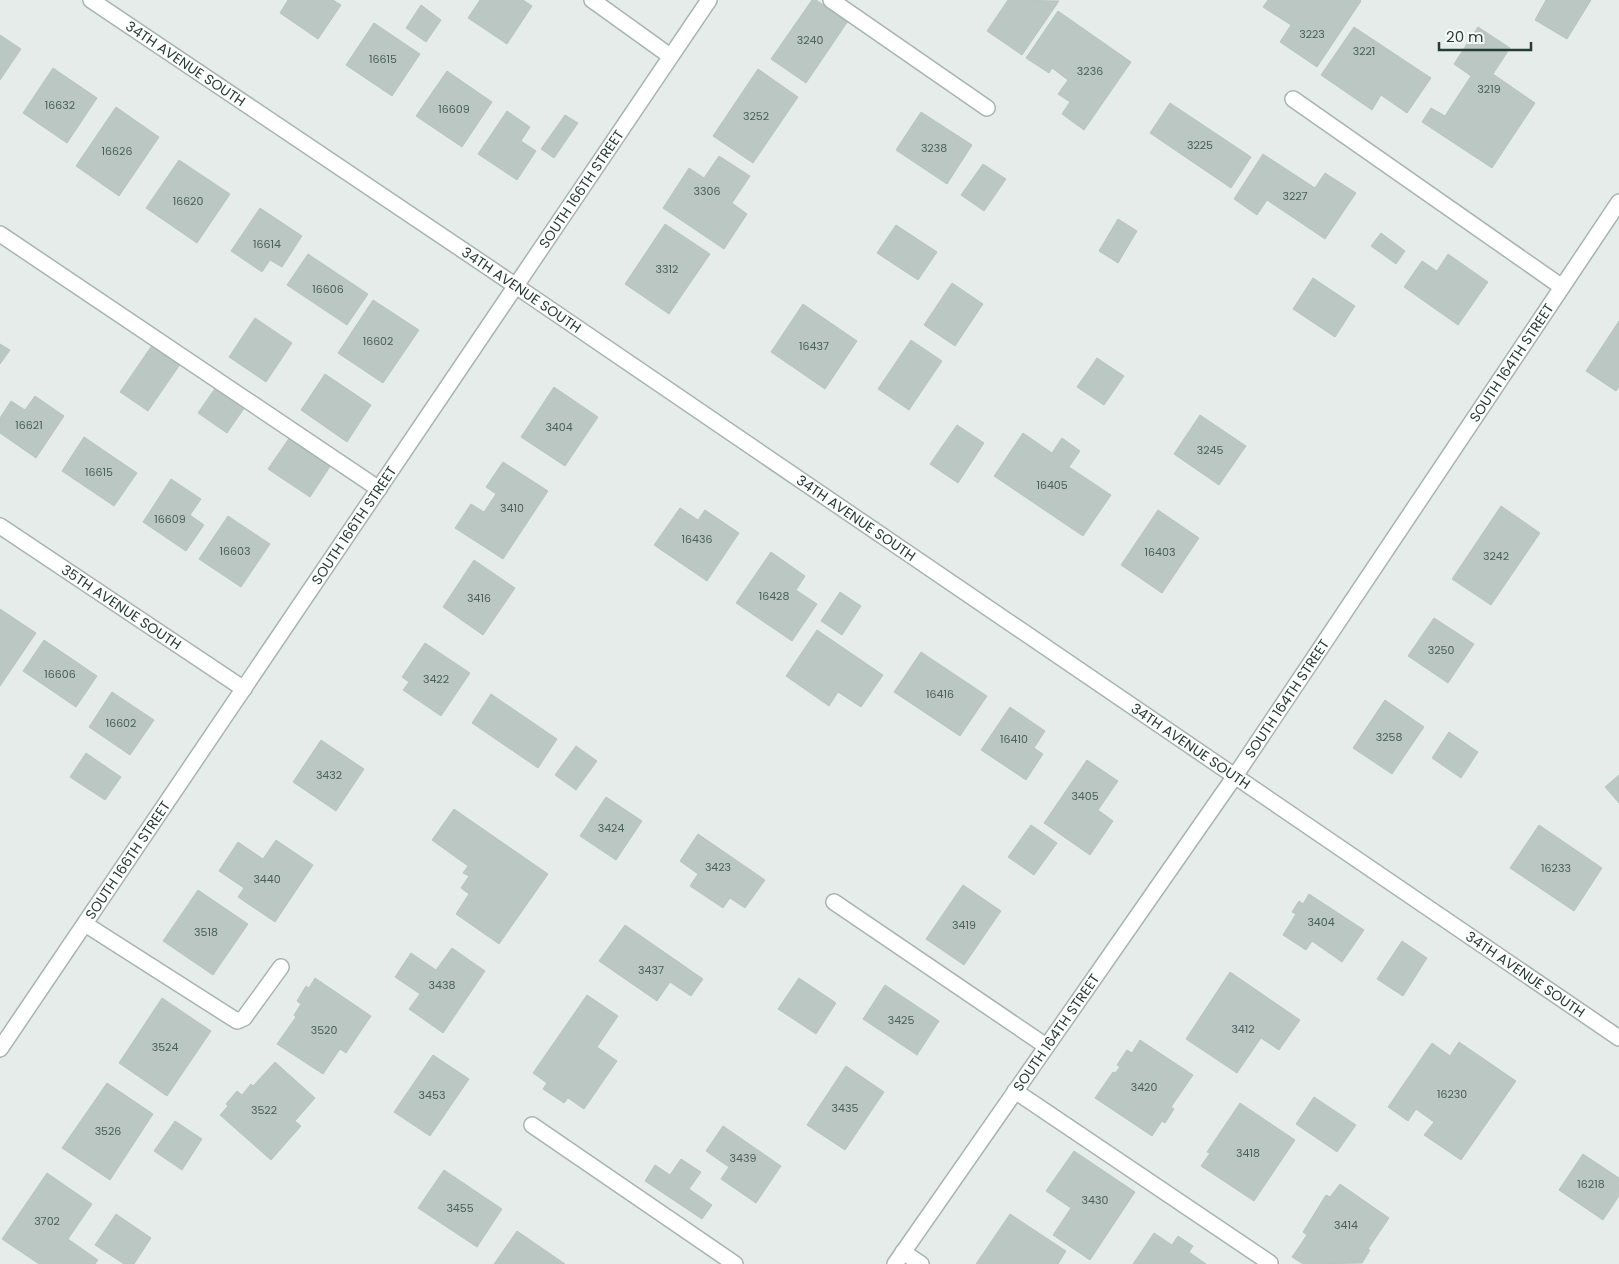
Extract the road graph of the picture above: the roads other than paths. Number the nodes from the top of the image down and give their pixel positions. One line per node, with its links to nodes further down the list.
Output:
1 (90, 0): 10 (street, 34TH AVENUE SOUTH)
2 (592, 0): 5 (street)
3 (709, 0): 5 (street, SOUTH 166TH STREET)
4 (831, 0): 7 (street)
5 (670, 56): 10 (street, SOUTH 166TH STREET)
6 (1293, 100): 11 (street)
7 (987, 108)
8 (1619, 202): 11 (street, SOUTH 164TH STREET)
9 (0, 234): 12 (street)
10 (514, 286): 12 (street, SOUTH 166TH STREET); 15 (street, 34TH AVENUE SOUTH)
11 (1562, 287): 15 (street, SOUTH 164TH STREET)
12 (379, 489): 14 (street, SOUTH 166TH STREET)
13 (0, 526): 14 (street, 35TH AVENUE SOUTH)
14 (244, 689): 17 (street, SOUTH 166TH STREET)
15 (1235, 776): 19 (street, 34TH AVENUE SOUTH); 20 (street, SOUTH 164TH STREET)
16 (834, 902): 20 (street)
17 (85, 924): 18 (street); 21 (street, SOUTH 166TH STREET)
18 (281, 967)
19 (1619, 1038)
20 (1046, 1046): 22 (street, SOUTH 164TH STREET)
21 (0, 1049)
22 (1015, 1091): 24 (street, SOUTH 164TH STREET); 25 (street)
23 (532, 1125): 26 (street)
24 (899, 1258): 27 (street)
25 (1270, 1263)
26 (735, 1264)
27 (921, 1264)

